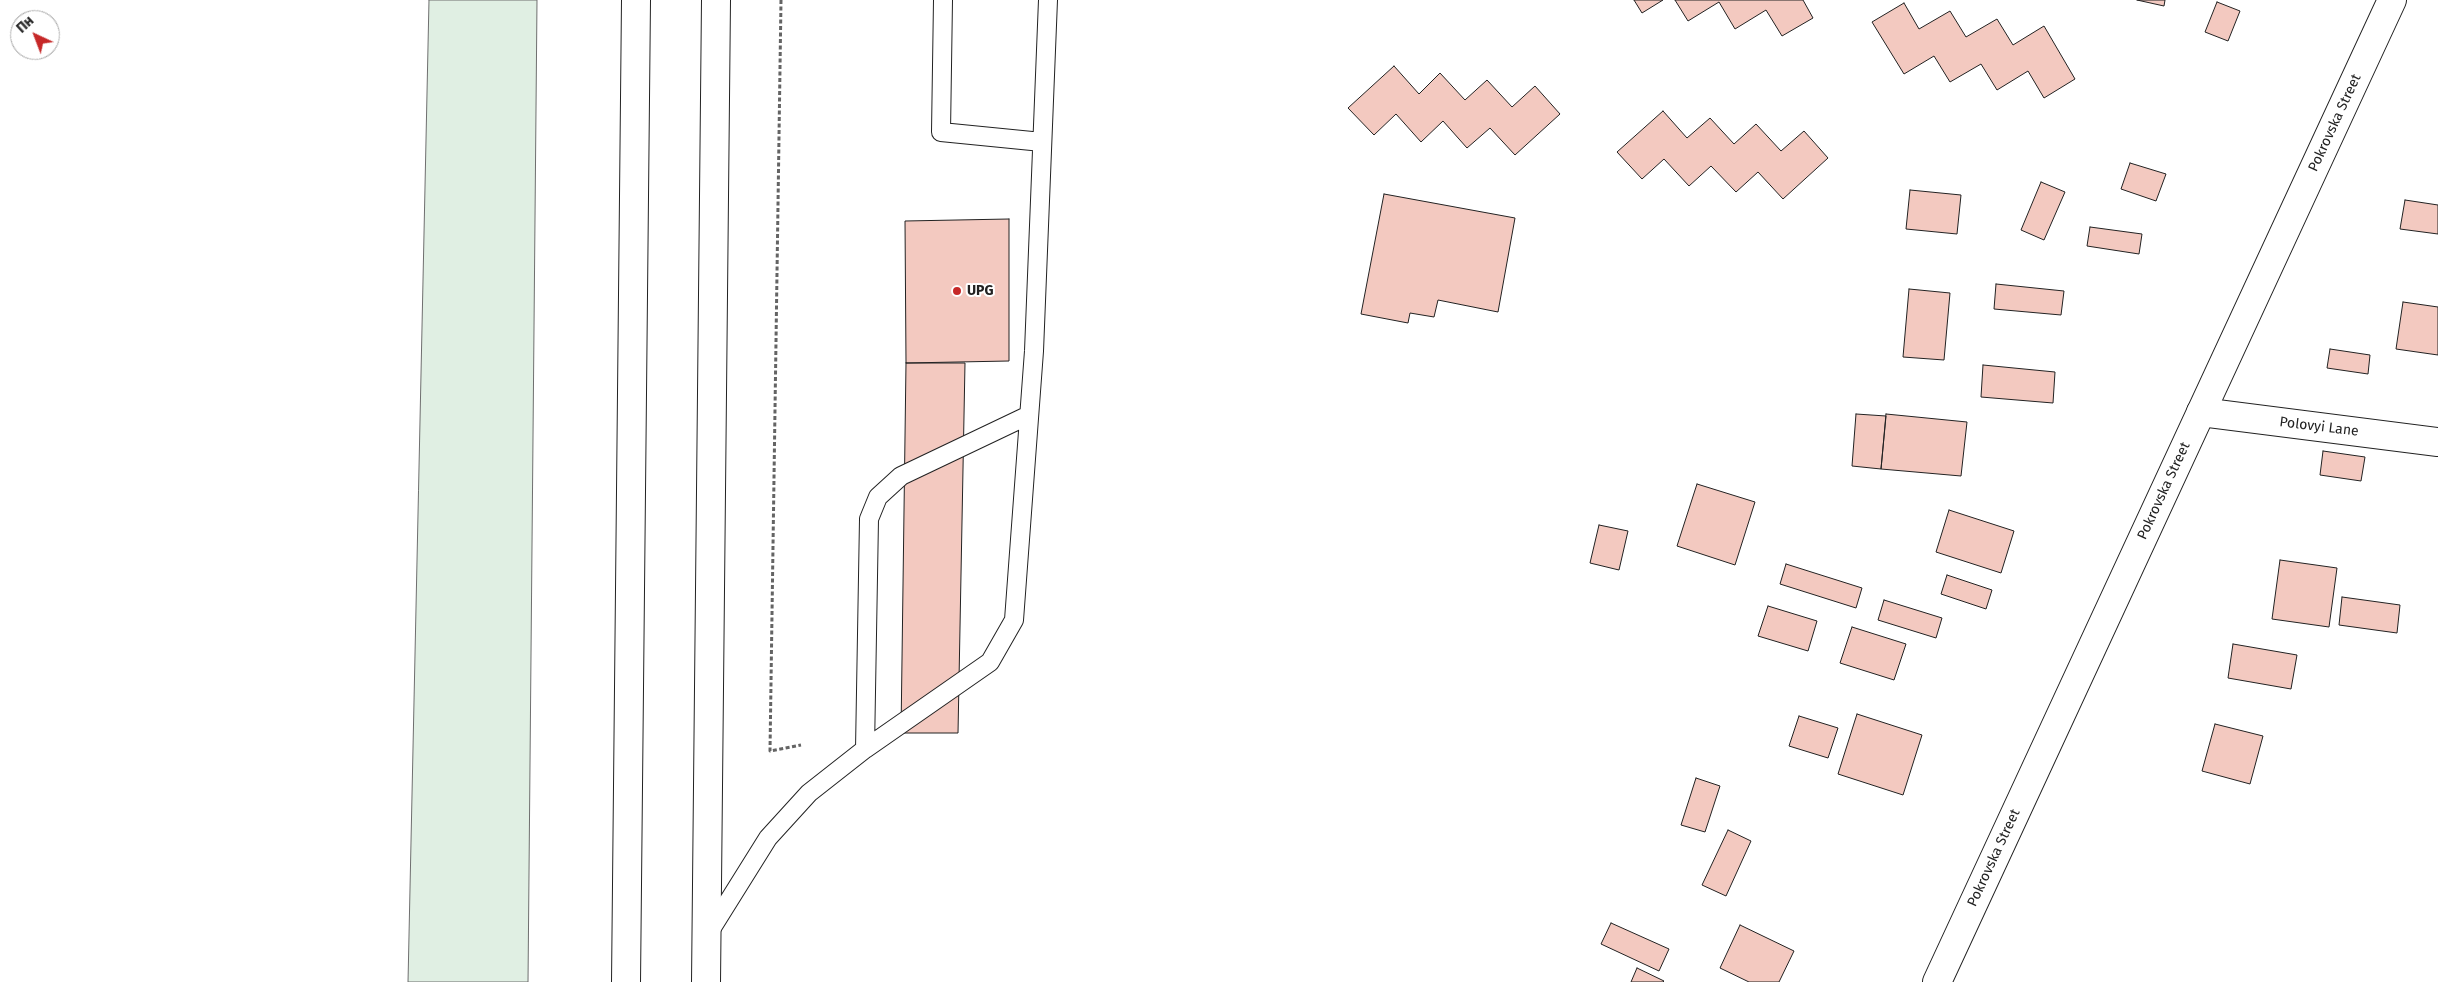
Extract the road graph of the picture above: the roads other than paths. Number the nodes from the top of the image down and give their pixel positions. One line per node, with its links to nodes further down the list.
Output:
1 (636, 0): 12 (main road)
2 (716, 0): 11 (main road)
3 (943, 0): 6 (lane)
4 (1048, 0): 6 (lane)
5 (2392, 0): 7 (main road, Pokrovska Street)
6 (1042, 142): 8 (lane)
7 (2201, 412): 9 (main road, Polovyi Lane); 14 (main road, Pokrovska Street)
8 (1030, 416): 10 (lane); 10 (lane)
9 (2438, 442)
10 (865, 750): 11 (lane)
11 (706, 936): 13 (main road)
12 (626, 982)
13 (706, 982)
14 (1937, 982)

